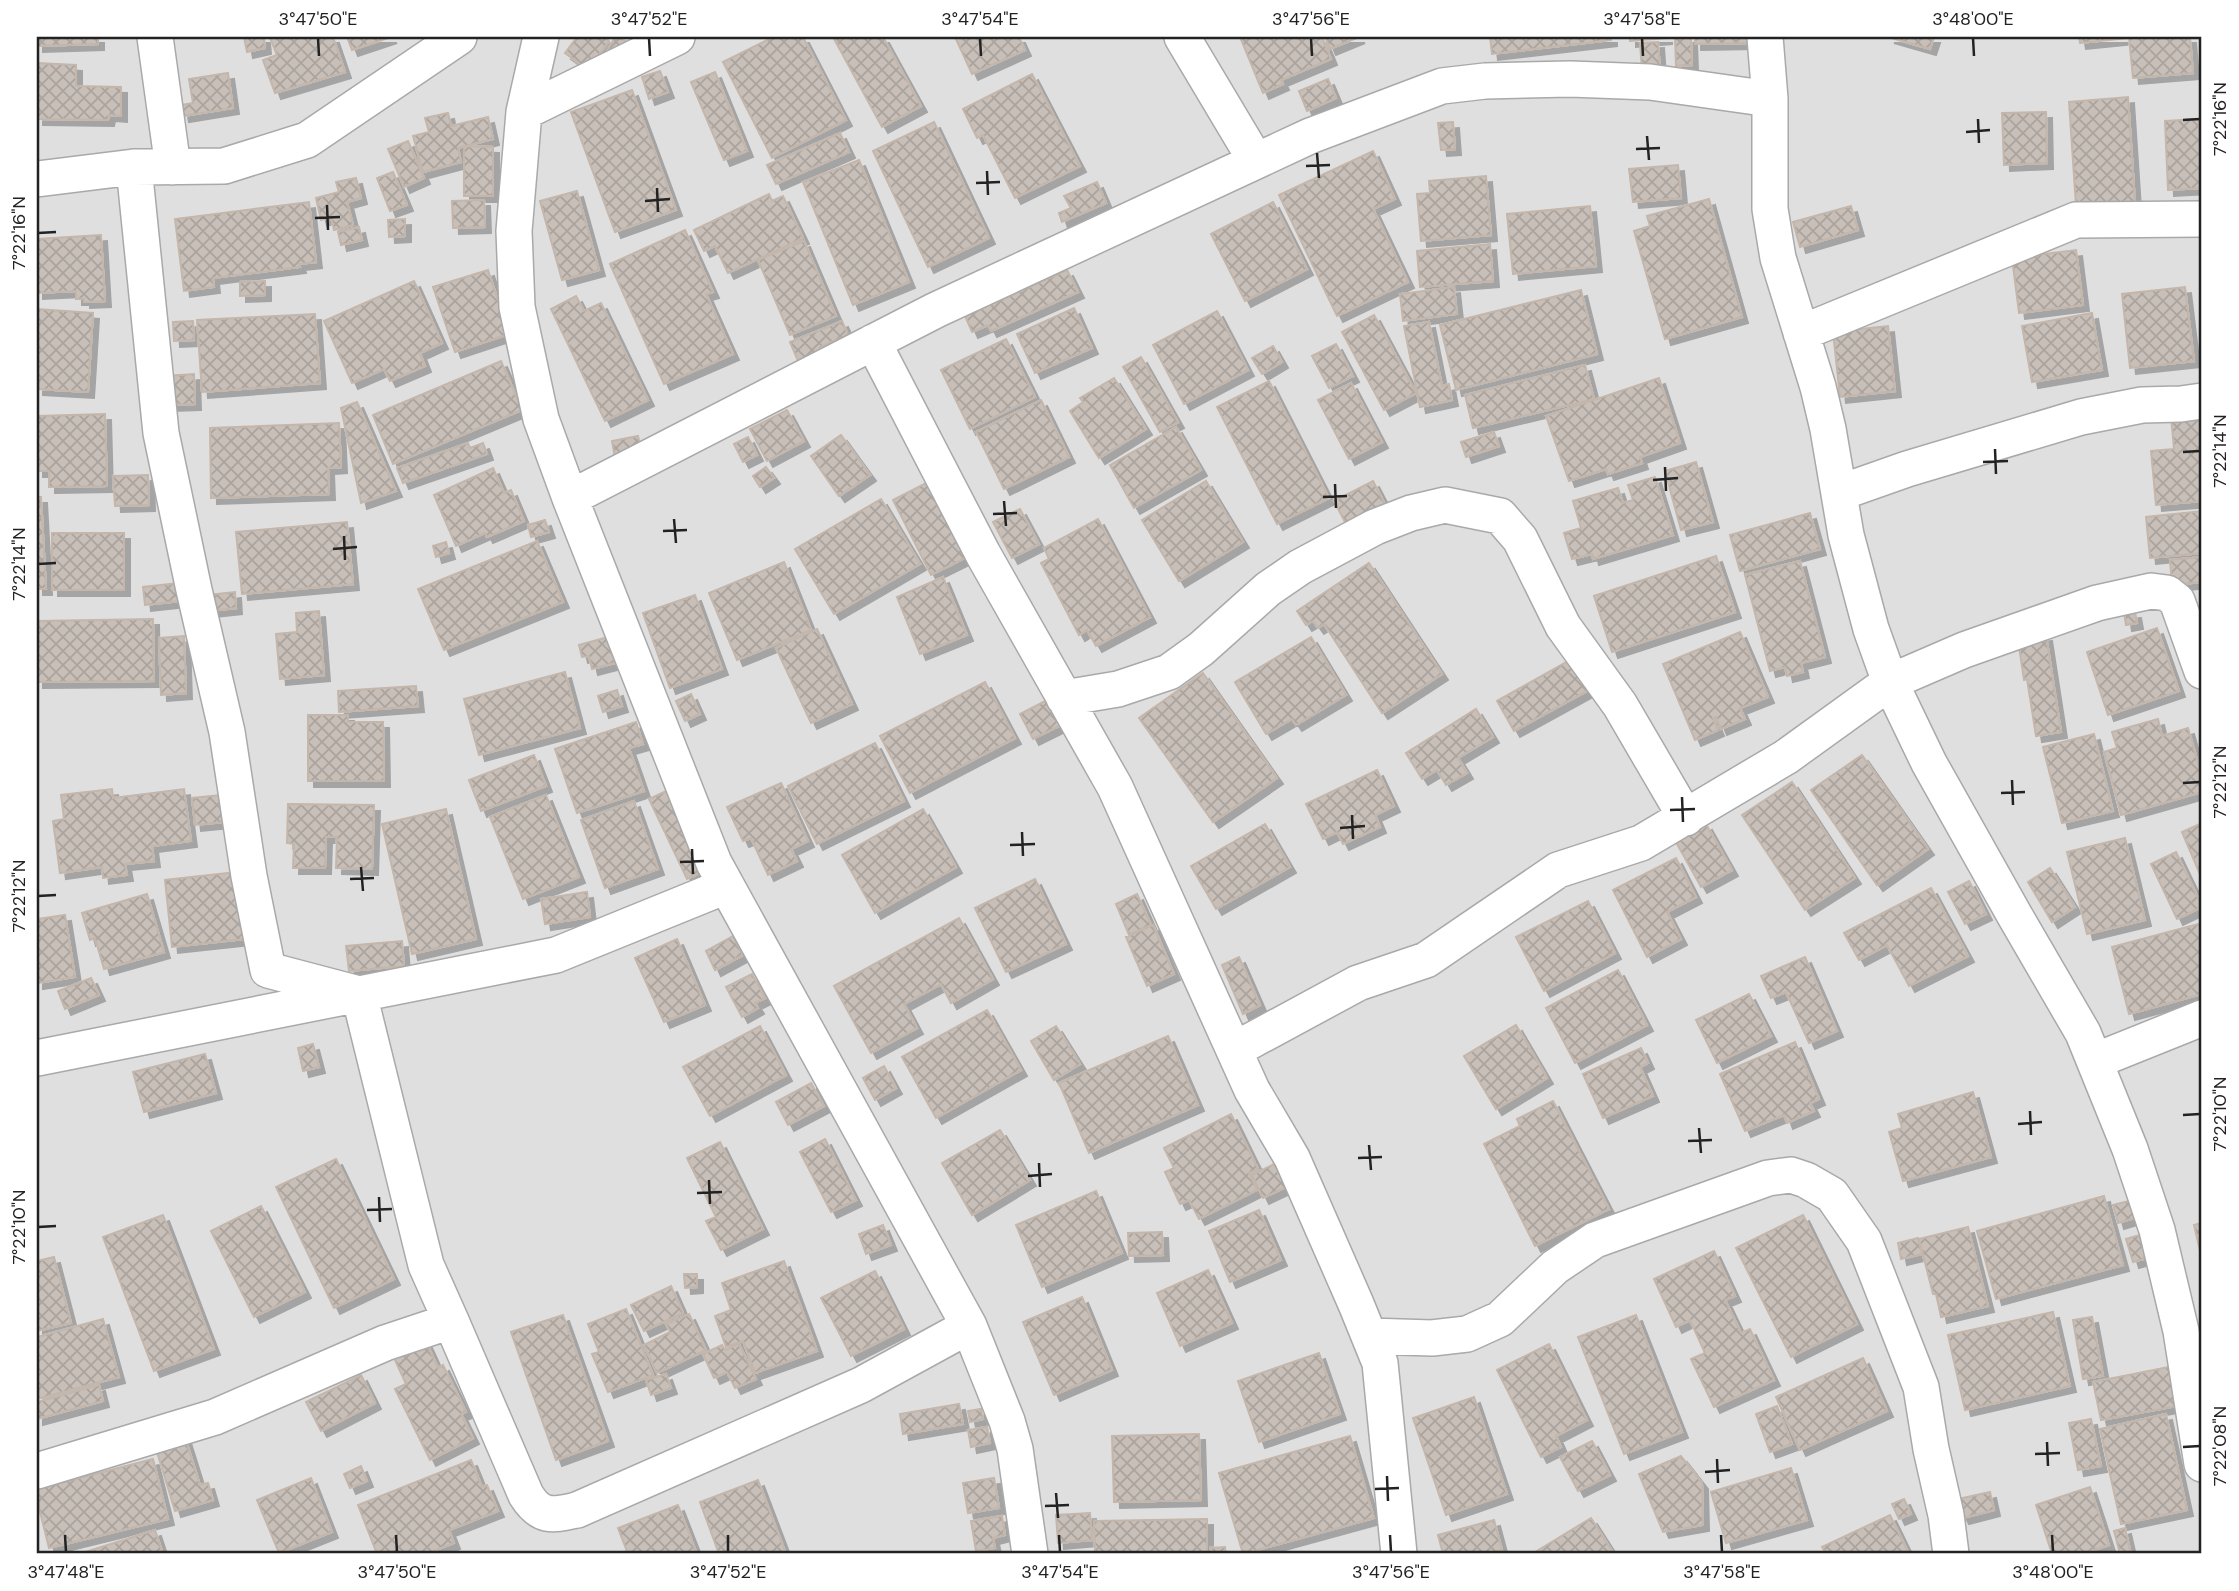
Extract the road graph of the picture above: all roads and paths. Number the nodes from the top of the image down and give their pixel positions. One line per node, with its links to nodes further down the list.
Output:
1 (155, 37): 11 (street)
2 (459, 37): 11 (street)
3 (541, 37): 8 (street)
4 (677, 37): 8 (street)
5 (1182, 37): 9 (street)
6 (1765, 37): 7 (street)
7 (1770, 99): 9 (street); 14 (street)
8 (524, 112): 18 (street)
9 (1256, 161): 15 (street)
10 (134, 167): 11 (street); 12 (street); 24 (street)
11 (173, 167)
12 (37, 179)
13 (2202, 219): 14 (street)
14 (1801, 333): 17 (street)
15 (873, 342): 18 (street); 21 (street)
16 (2202, 401): 17 (street)
17 (1839, 494): 20 (street)
18 (570, 498): 23 (street)
19 (2202, 671): 20 (street)
20 (1890, 682): 22 (street); 28 (street)
21 (1064, 698): 22 (street); 26 (street)
22 (1686, 818): 26 (street)
23 (726, 886): 24 (street); 30 (street)
24 (359, 994): 27 (street); 29 (street)
25 (2202, 1018): 28 (street)
26 (1234, 1050): 31 (street)
27 (37, 1058)
28 (2095, 1061): 32 (street)
29 (451, 1321): 30 (street); 33 (street)
30 (969, 1326): 34 (street)
31 (1369, 1336): 35 (street); 36 (street)
32 (2202, 1464)
33 (37, 1471)
34 (1030, 1554)
35 (1399, 1554)
36 (1951, 1554)

